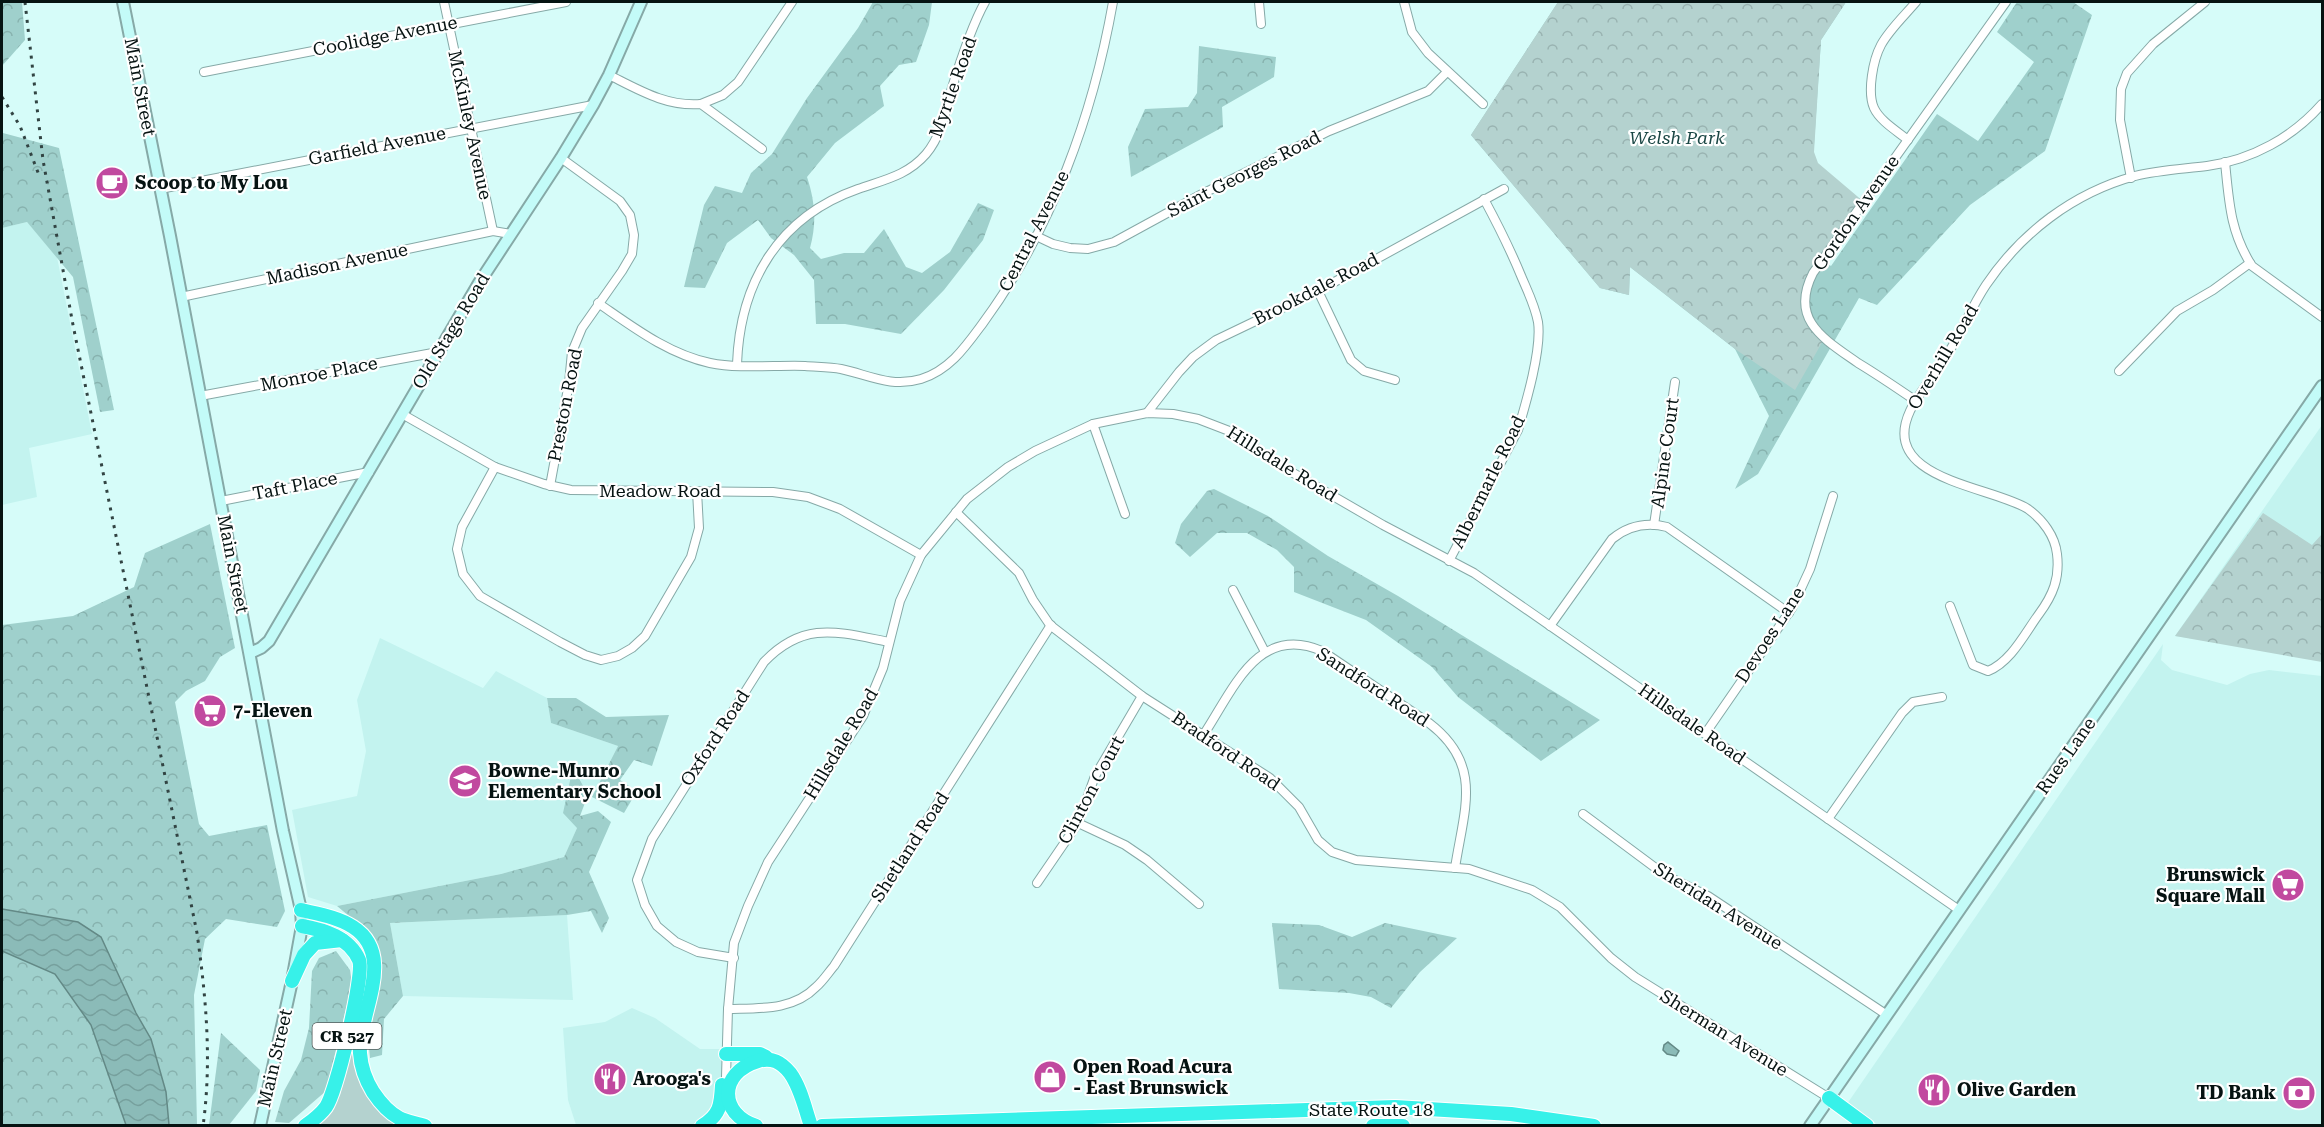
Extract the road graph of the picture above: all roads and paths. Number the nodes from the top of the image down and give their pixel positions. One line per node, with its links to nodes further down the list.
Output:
1 (123, 2): 28 (main road, Main Street)
2 (444, 2): 13 (street, McKinley Avenue)
3 (566, 2): 13 (street, Coolidge Avenue)
4 (641, 2): 17 (main road, Old Stage Road)
5 (792, 2): 18 (street)
6 (984, 2): 40 (street, Myrtle Road)
7 (1113, 2): 33 (street, Central Avenue)
8 (1258, 2): 14 (street)
9 (1404, 2): 16 (street)
10 (1916, 2): 23 (street)
11 (2006, 2): 23 (street, Gordon Avenue)
12 (2205, 2): 27 (street)
13 (449, 23): 15 (street, Coolidge Avenue); 22 (street, McKinley Avenue)
14 (1261, 24)
15 (204, 72)
16 (1447, 72): 19 (street); 33 (street, Saint Georges Road)
17 (609, 75): 18 (street); 21 (main road, Old Stage Road)
18 (701, 104): 24 (street)
19 (1483, 104)
20 (2322, 104): 26 (street, Overhill Road)
21 (593, 105): 22 (street, Garfield Avenue); 25 (main road, Old Stage Road)
22 (470, 128): 28 (street, Garfield Avenue); 31 (street, McKinley Avenue)
23 (1908, 140): 46 (street, Gordon Avenue)
24 (762, 149)
25 (561, 158): 32 (main road, Old Stage Road); 37 (street, Preston Road)
26 (2225, 162): 27 (street, Overhill Road); 34 (street)
27 (2131, 178): 46 (street, Overhill Road)
28 (160, 189): 36 (main road, Main Street)
29 (1504, 189): 30 (street, Brookdale Road)
30 (1484, 199): 35 (street, Brookdale Road); 60 (street, Albermarle Road)
31 (493, 231): 32 (street); 36 (street, Madison Avenue)
32 (511, 234): 39 (main road, Old Stage Road)
33 (1036, 236): 40 (street, Central Avenue)
34 (2250, 263): 38 (street); 41 (street)
35 (1318, 291): 42 (street); 47 (street, Brookdale Road)
36 (182, 297): 45 (main road, Main Street)
37 (598, 303): 40 (street, Central Avenue); 52 (street, Preston Road)
38 (2322, 317)
39 (438, 352): 45 (street, Monroe Place); 48 (main road, Old Stage Road)
40 (737, 364)
41 (2119, 371)
42 (1395, 381)
43 (1675, 382): 58 (street, Alpine Court)
44 (2322, 386): 80 (main road, Rues Lane)
45 (200, 396): 55 (main road, Main Street)
46 (1916, 401): 62 (street, Overhill Road)
47 (1147, 413): 49 (street, Hillsdale Road); 60 (street, Hillsdale Road)
48 (402, 414): 50 (street, Meadow Road); 51 (main road, Old Stage Road)
49 (1093, 424): 56 (street, Hillsdale Road); 57 (street)
50 (495, 467): 52 (street, Meadow Road); 53 (street)
51 (369, 472): 55 (street, Taft Place); 68 (main road, Old Stage Road)
52 (550, 486): 53 (street, Meadow Road)
53 (697, 491): 59 (street, Meadow Road)
54 (1833, 496): 63 (street, Devoes Lane)
55 (220, 501): 68 (main road, Main Street)
56 (956, 512): 59 (street, Hillsdale Road); 64 (street, Bradford Road)
57 (1125, 514)
58 (1654, 525): 63 (street); 65 (street)
59 (921, 555): 66 (street, Hillsdale Road)
60 (1449, 561): 65 (street, Hillsdale Road)
61 (1233, 590): 67 (street)
62 (1950, 606)
63 (1789, 613): 72 (street, Devoes Lane)
64 (1051, 625): 69 (street, Bradford Road); 86 (street, Shetland Road)
65 (1550, 626): 72 (street, Hillsdale Road)
66 (889, 642): 83 (street, Hillsdale Road); 83 (street, Oxford Road)
67 (1265, 652): 71 (street, Sandford Road); 76 (street, Sandford Road)
68 (250, 653): 79 (main road, Main Street)
69 (1142, 696): 71 (street, Bradford Road); 75 (street, Clinton Court)
70 (1942, 697): 74 (street)
71 (1204, 734): 76 (street, Bradford Road)
72 (1705, 734): 74 (street, Hillsdale Road)
73 (1583, 813): 87 (street, Sheridan Avenue)
74 (1828, 819): 80 (street, Hillsdale Road)
75 (1078, 823): 77 (street, Clinton Court); 78 (street)
76 (1455, 868): 84 (street, Bradford Road)
77 (1037, 883)
78 (1199, 904)
79 (301, 910): 81 (main road, Main Street); 94 (highway)
80 (1959, 910): 87 (main road, Rues Lane)
81 (302, 926): 82 (highway); 85 (main road, Main Street)
82 (342, 940): 85 (highway); 93 (highway, CR 527)
83 (734, 958): 86 (street, Hillsdale Road)
84 (1621, 966): 91 (street, Sherman Avenue)
85 (292, 981): 92 (main road, Main Street)
86 (728, 1009): 88 (street, Hillsdale Road)
87 (1887, 1015): 91 (main road, Rues Lane)
88 (726, 1054): 89 (highway); 90 (street, Hillsdale Road)
89 (769, 1058): 90 (highway); 97 (highway)
90 (728, 1080): 95 (highway); 96 (highway)
91 (1829, 1098): 102 (main road, Rues Lane); 103 (highway)
92 (260, 1125)
93 (305, 1125)
94 (425, 1125)
95 (702, 1125)
96 (756, 1125)
97 (811, 1125)
98 (822, 1125): 101 (highway, State Route 18)
99 (1372, 1125): 100 (highway, State Route 18)
100 (1403, 1125)
101 (1594, 1125)
102 (1810, 1125)
103 (1867, 1125)

